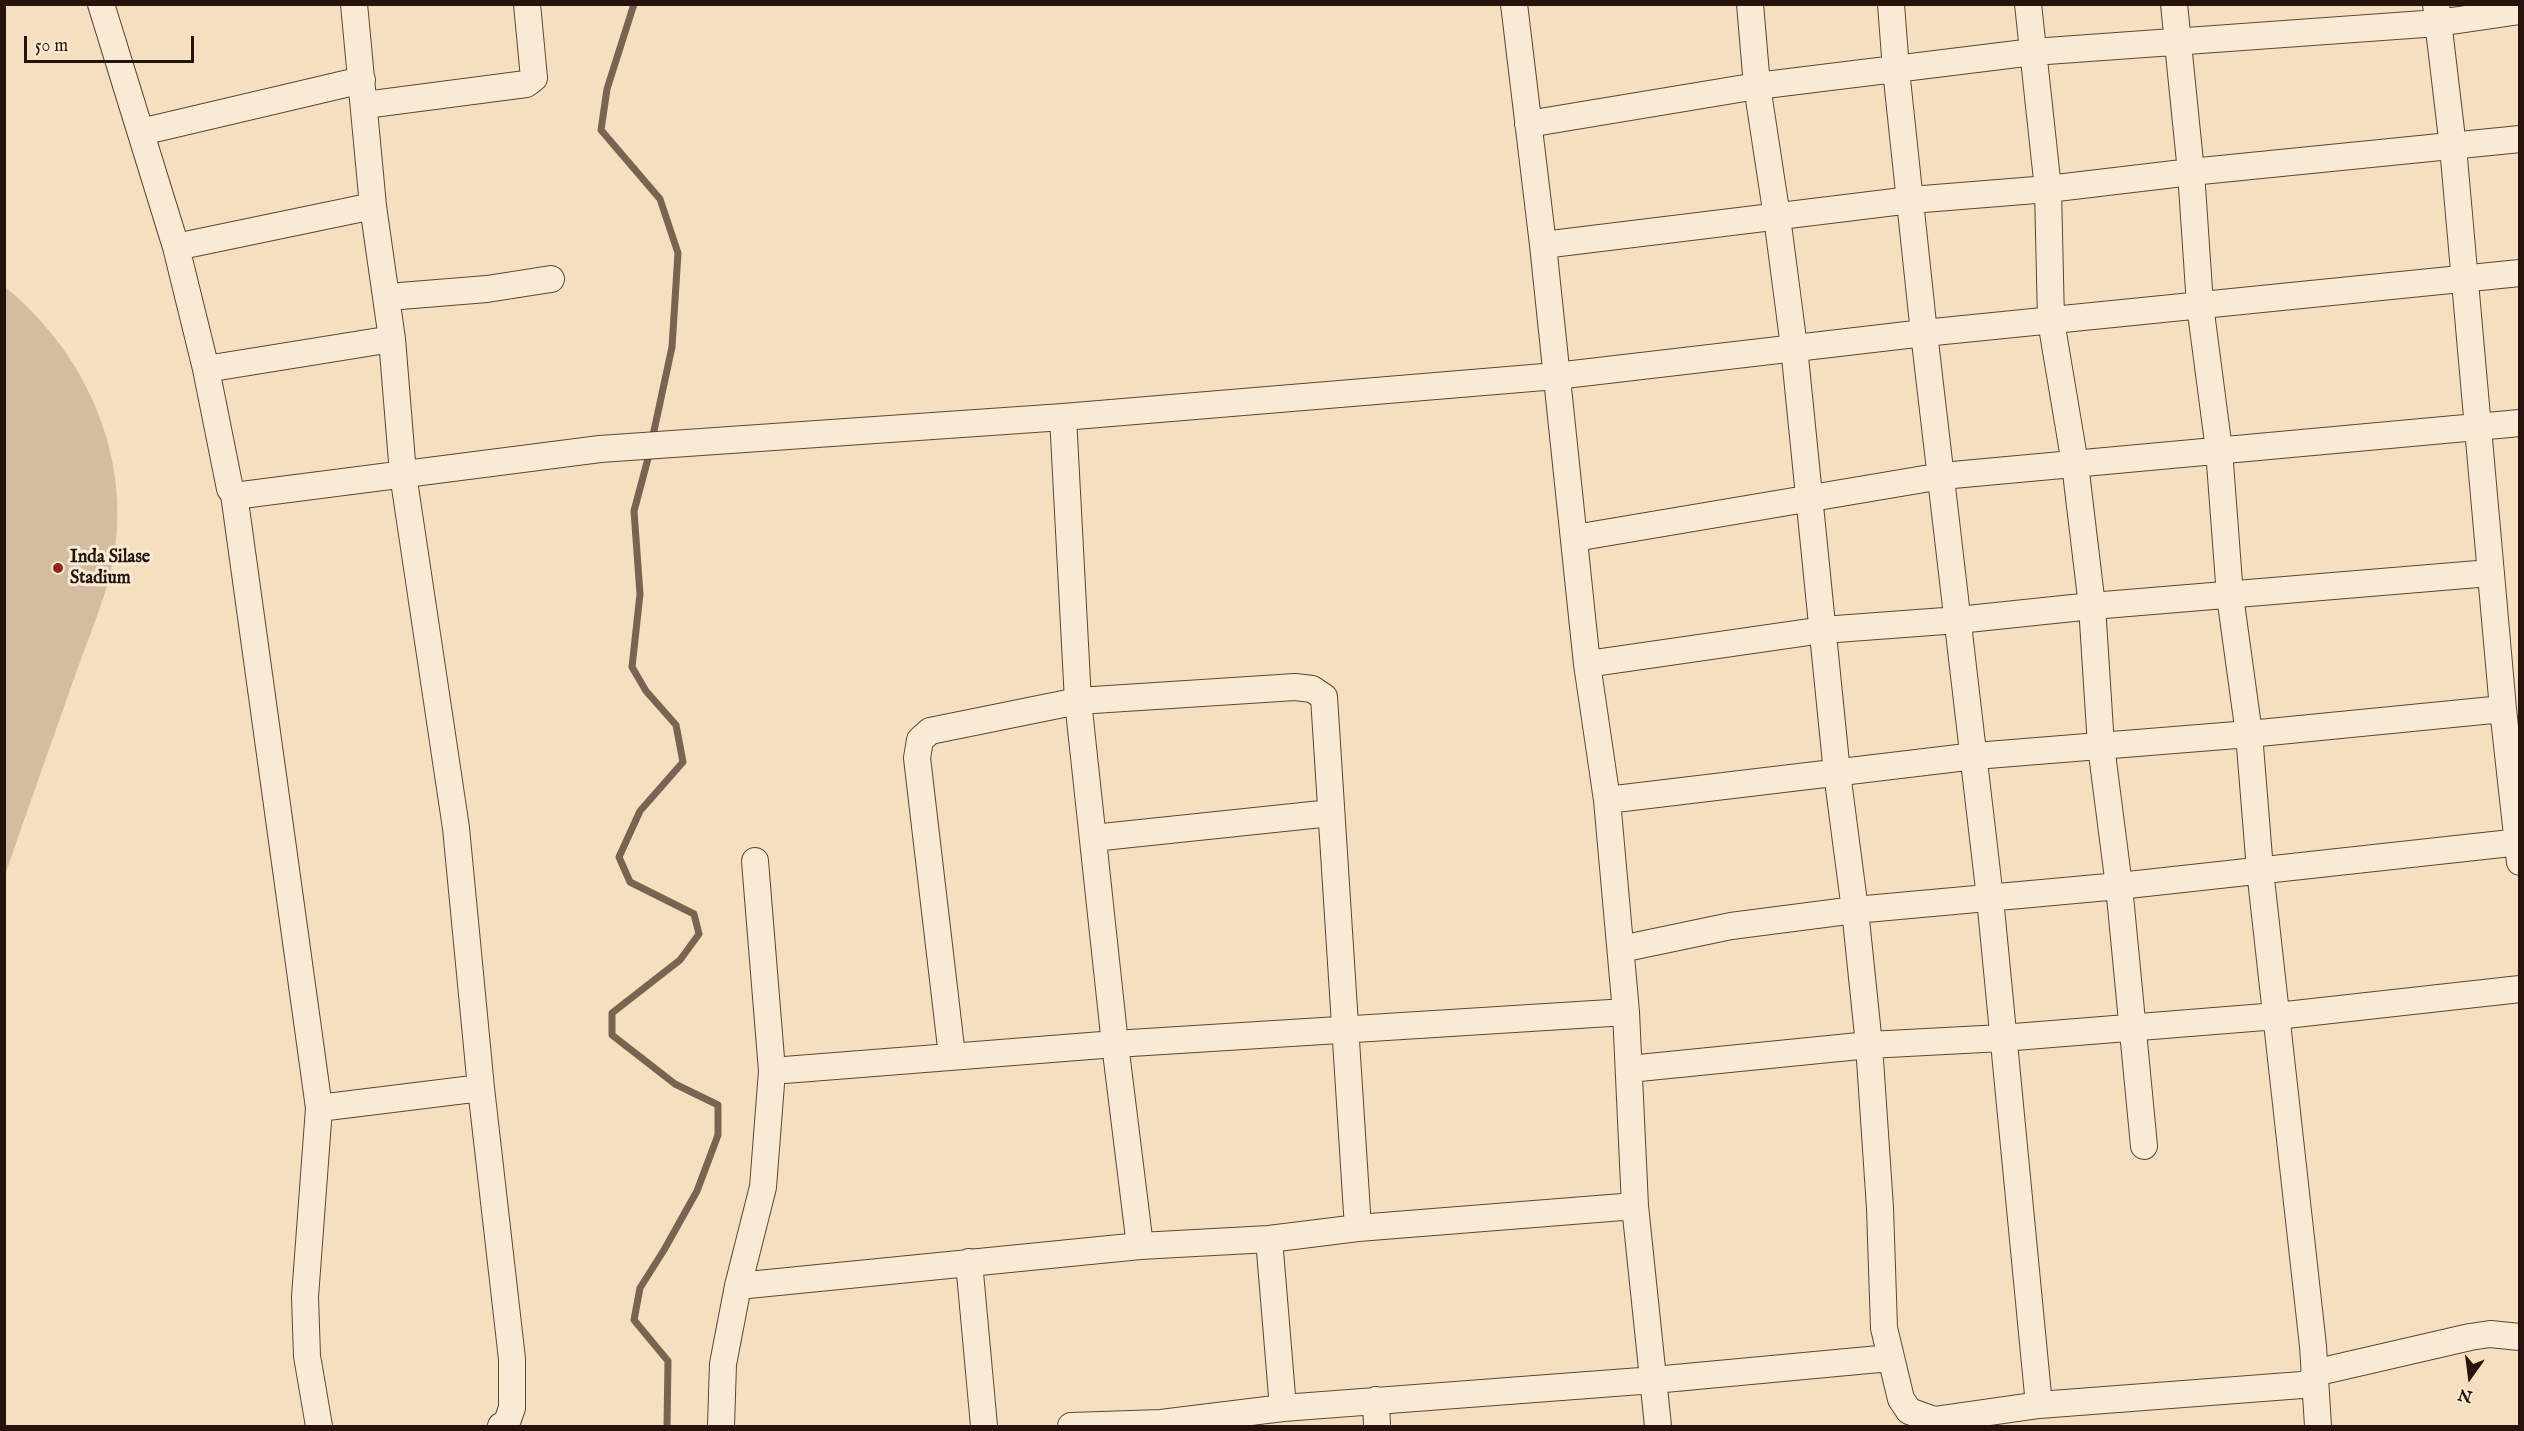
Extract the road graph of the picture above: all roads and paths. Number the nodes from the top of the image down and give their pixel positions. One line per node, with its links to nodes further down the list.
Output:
1 (354, 4): 15 (street)
2 (527, 4): 15 (street)
3 (1514, 4): 16 (street)
4 (1750, 4): 14 (street)
5 (1891, 4): 13 (street)
6 (2028, 4): 12 (street)
7 (2174, 4): 11 (street)
8 (106, 5): 17 (street)
9 (2520, 11): 10 (street)
10 (2437, 14): 11 (street); 19 (street)
11 (2178, 42): 12 (street); 20 (street)
12 (2033, 52): 13 (street); 21 (street)
13 (1896, 70): 14 (street); 22 (street)
14 (1757, 86): 16 (street); 24 (street)
15 (363, 92): 17 (street); 23 (street)
16 (1528, 123): 25 (street)
17 (141, 132): 26 (street)
18 (2520, 139): 19 (street)
19 (2453, 147): 20 (street); 29 (street)
20 (2191, 172): 21 (street); 31 (street)
21 (2048, 189): 22 (street); 32 (street)
22 (1911, 200): 24 (street); 33 (street)
23 (373, 206): 26 (street); 30 (street)
24 (1777, 217): 25 (street); 35 (street)
25 (1543, 245): 37 (street)
26 (176, 247): 36 (street)
27 (2520, 273): 29 (street)
28 (551, 279): 30 (street)
29 (2464, 280): 31 (street); 40 (street)
30 (388, 297): 34 (street)
31 (2200, 305): 32 (street); 41 (street)
32 (2051, 321): 33 (street); 42 (street)
33 (1924, 333): 35 (street); 44 (street)
34 (392, 339): 36 (street); 43 (street)
35 (1794, 347): 37 (street); 46 (street)
36 (206, 369): 45 (street)
37 (1556, 376): 38 (street); 47 (street)
38 (1063, 417): 43 (street); 54 (street)
39 (2520, 423): 40 (street)
40 (2477, 428): 41 (street); 48 (street)
41 (2219, 450): 42 (street); 49 (street)
42 (2075, 464): 44 (street); 50 (street)
43 (403, 474): 45 (street); 81 (street)
44 (1942, 476): 46 (street); 51 (street)
45 (234, 494): 82 (street)
46 (1807, 500): 47 (street); 52 (street)
47 (1575, 538): 53 (street)
48 (2490, 573): 49 (street); 55 (street)
49 (2230, 596): 50 (street); 56 (street)
50 (2092, 606): 51 (street); 57 (street)
51 (1958, 620): 52 (street); 58 (street)
52 (1823, 630): 53 (street); 59 (street)
53 (1587, 664): 60 (street)
54 (1078, 701): 61 (street); 62 (street); 78 (street)
55 (2503, 709): 56 (street); 63 (street)
56 (2249, 734): 57 (street); 65 (street)
57 (2101, 746): 58 (street); 66 (street)
58 (1975, 756): 59 (street); 67 (street)
59 (1837, 773): 60 (street); 68 (street)
60 (1607, 800): 69 (street)
61 (1331, 813): 62 (street); 74 (street)
62 (1094, 838): 76 (street)
63 (2519, 848): 65 (street)
64 (755, 861): 80 (street)
65 (2260, 870): 66 (street); 72 (street)
66 (2119, 886): 67 (street); 73 (street)
67 (1990, 898): 68 (street); 75 (street)
68 (1855, 910): 69 (street); 77 (street)
69 (1621, 949): 71 (street)
70 (2520, 989): 72 (street)
71 (1626, 1012): 74 (street); 79 (street)
72 (2277, 1016): 73 (street); 92 (street)
73 (2132, 1026): 75 (street); 83 (street)
74 (1346, 1030): 76 (street); 85 (street)
75 (2002, 1038): 77 (street); 95 (street)
76 (1115, 1044): 78 (street); 87 (street)
77 (1869, 1045): 79 (street); 91 (street)
78 (952, 1056): 80 (street)
79 (1629, 1069): 84 (street)
80 (772, 1071): 89 (street)
81 (481, 1088): 82 (street); 99 (street)
82 (319, 1108): 98 (street)
83 (2144, 1146)
84 (1635, 1206): 85 (street); 93 (street)
85 (1358, 1228): 86 (street)
86 (1269, 1239): 87 (street); 96 (street)
87 (1140, 1246): 88 (street)
88 (969, 1262): 89 (street); 101 (street)
89 (738, 1286): 100 (street)
90 (2520, 1336): 92 (street)
91 (1890, 1358): 93 (street); 95 (street)
92 (2315, 1378): 95 (street); 105 (street)
93 (1654, 1380): 94 (street); 104 (street)
94 (1376, 1400): 96 (street); 103 (street)
95 (2039, 1405)
96 (1283, 1408): 97 (street)
97 (1161, 1424): 102 (street)
98 (319, 1426)
99 (501, 1426)
100 (721, 1426)
101 (984, 1426)
102 (1071, 1426)
103 (1377, 1426)
104 (1658, 1426)
105 (2318, 1426)

